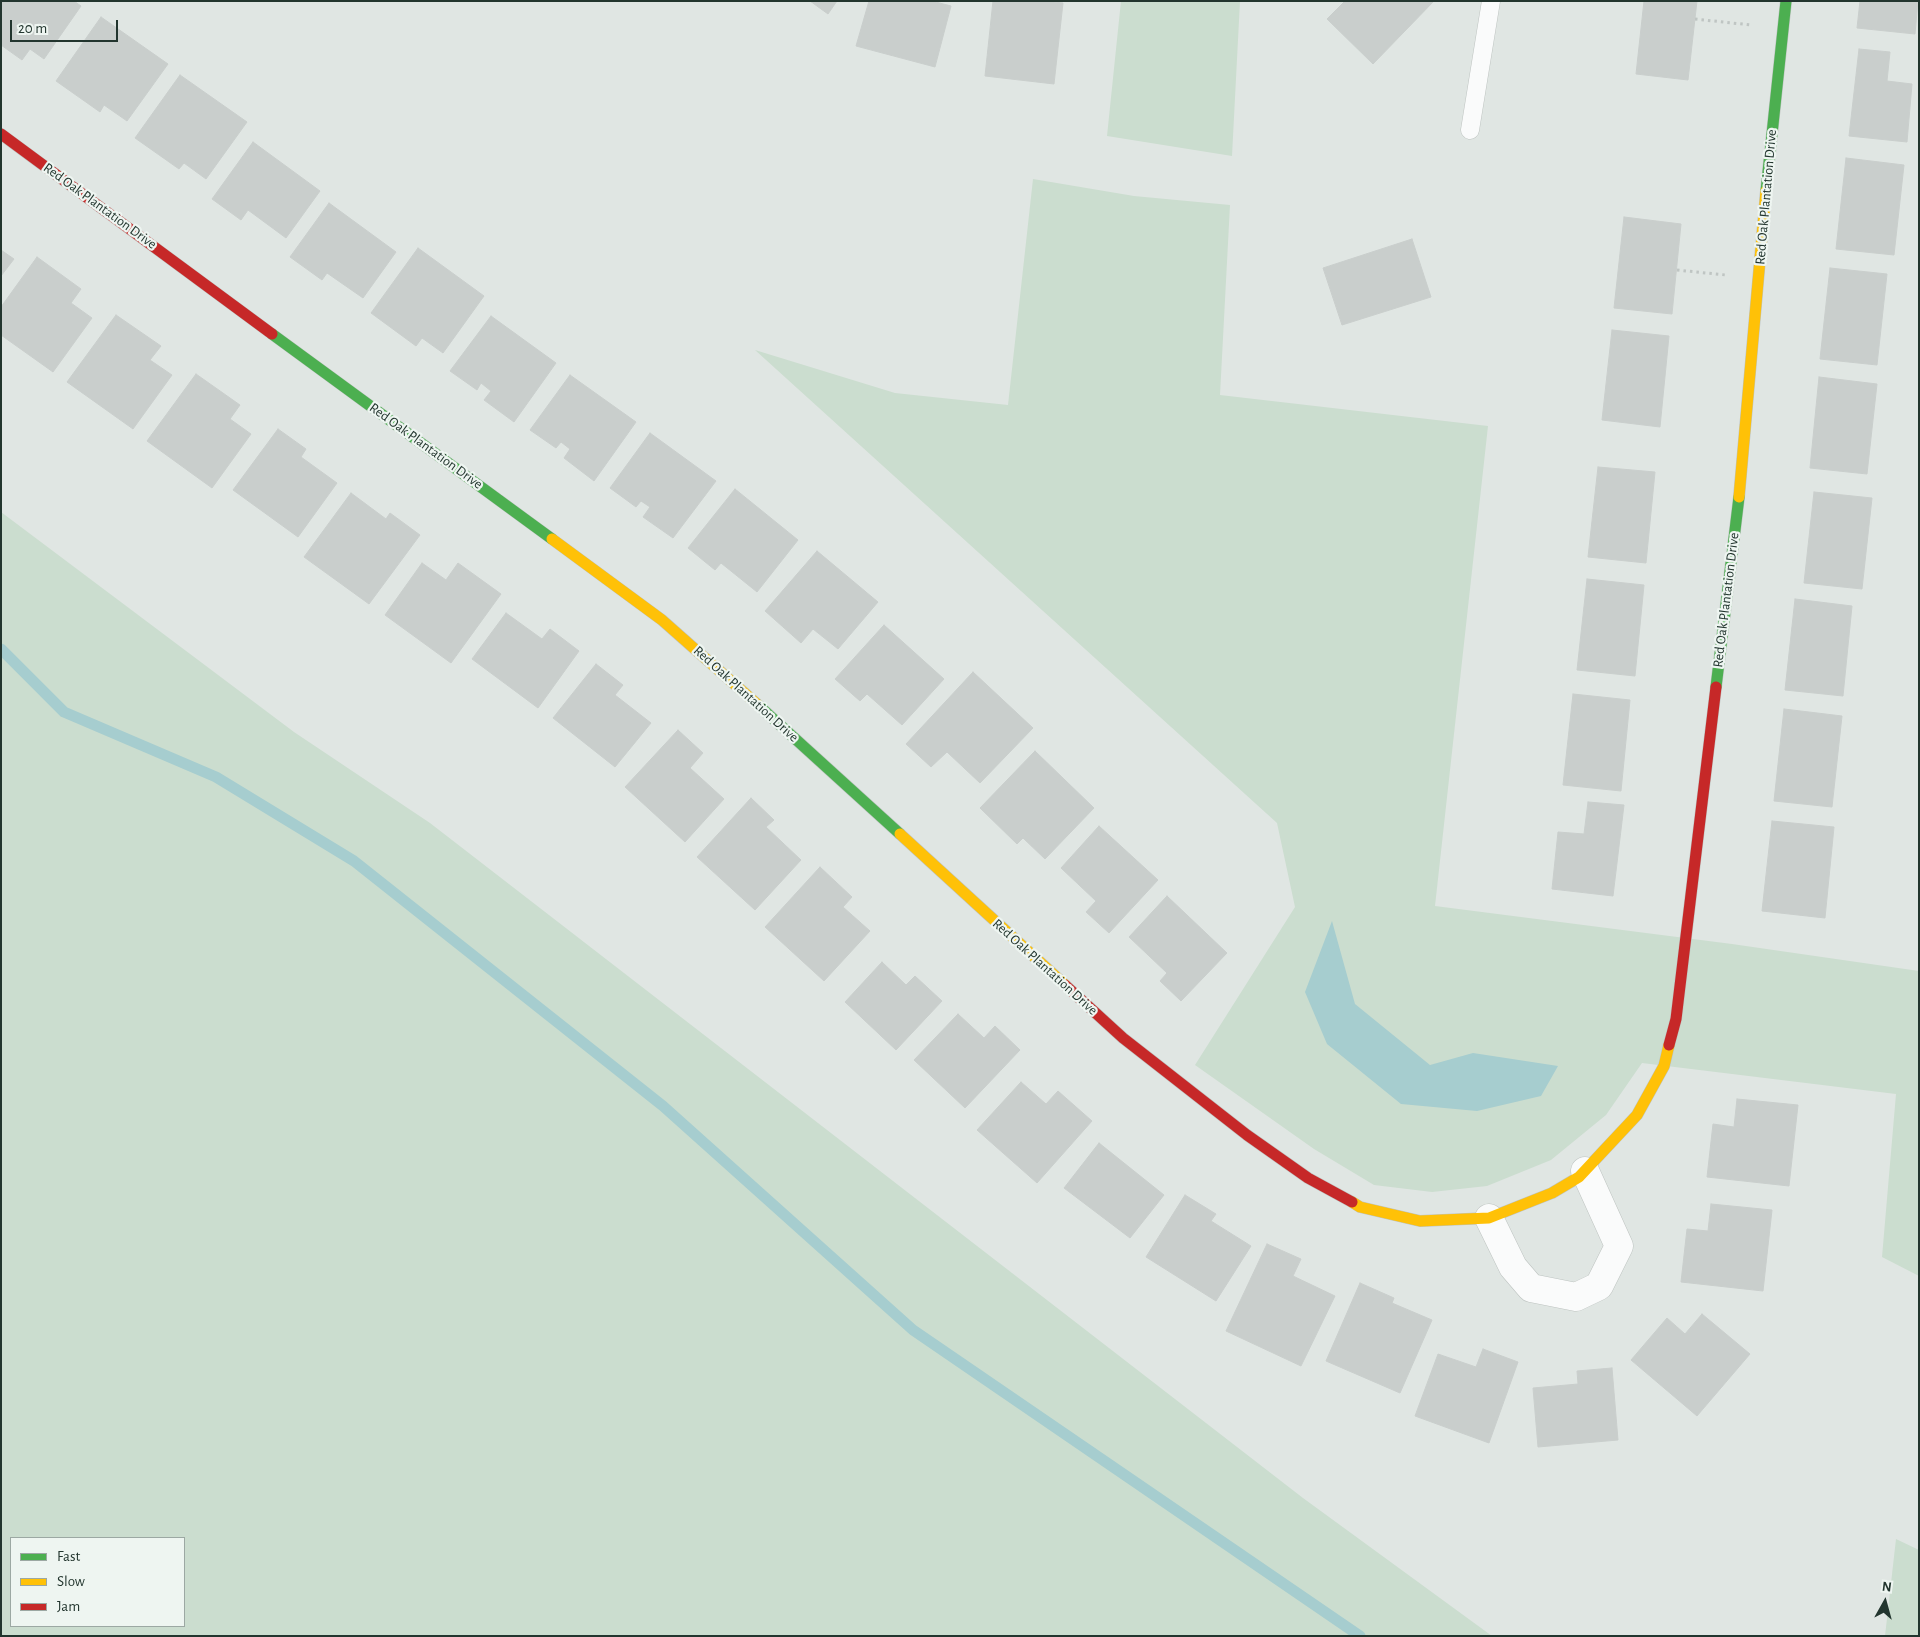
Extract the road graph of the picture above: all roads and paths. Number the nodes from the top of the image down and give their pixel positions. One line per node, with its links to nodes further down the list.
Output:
1 (1491, 1): 5 (lane)
2 (1786, 1): 4 (street, Red Oak Plantation Drive)
3 (1695, 19): 4 (path)
4 (1784, 28): 8 (street, Red Oak Plantation Drive)
5 (1470, 130)
6 (1, 134): 10 (street, Red Oak Plantation Drive)
7 (1677, 270): 8 (path)
8 (1758, 278): 9 (street, Red Oak Plantation Drive)
9 (1585, 1171): 10 (street, Red Oak Plantation Drive); 10 (street)
10 (1489, 1218)

